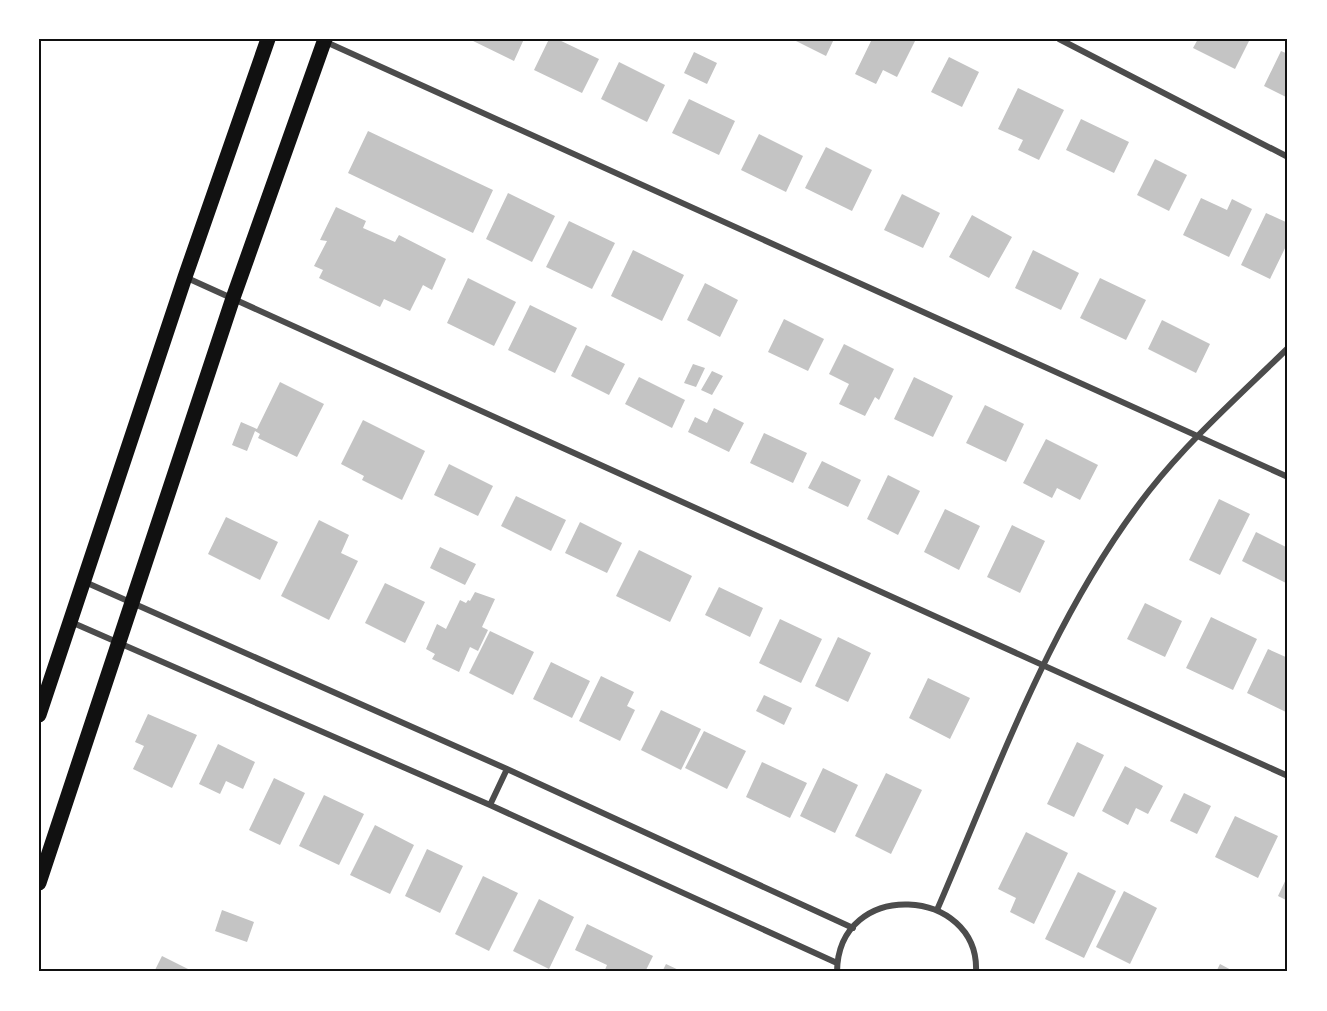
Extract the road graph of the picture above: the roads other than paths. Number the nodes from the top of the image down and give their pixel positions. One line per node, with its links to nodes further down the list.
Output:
1 (268, 39): 5 (main road)
2 (1059, 39): 4 (street)
3 (323, 40): 6 (main road); 8 (street)
4 (1288, 157)
5 (185, 277): 6 (street); 10 (main road)
6 (233, 298): 11 (main road); 14 (street)
7 (1288, 348): 8 (street)
8 (1198, 436): 9 (street); 14 (street)
9 (1288, 477)
10 (84, 582): 11 (street); 12 (main road)
11 (133, 603): 13 (main road); 16 (street)
12 (71, 621): 13 (street); 15 (main road)
13 (120, 643): 18 (street); 19 (main road)
14 (1044, 664): 17 (street); 20 (street)
15 (39, 715)
16 (507, 769): 18 (street); 21 (street)
17 (1288, 776)
18 (490, 805): 22 (street)
19 (39, 883)
20 (937, 910): 21 (street); 24 (street)
21 (853, 928): 22 (street)
22 (837, 963): 23 (street)
23 (837, 972)
24 (976, 972)

